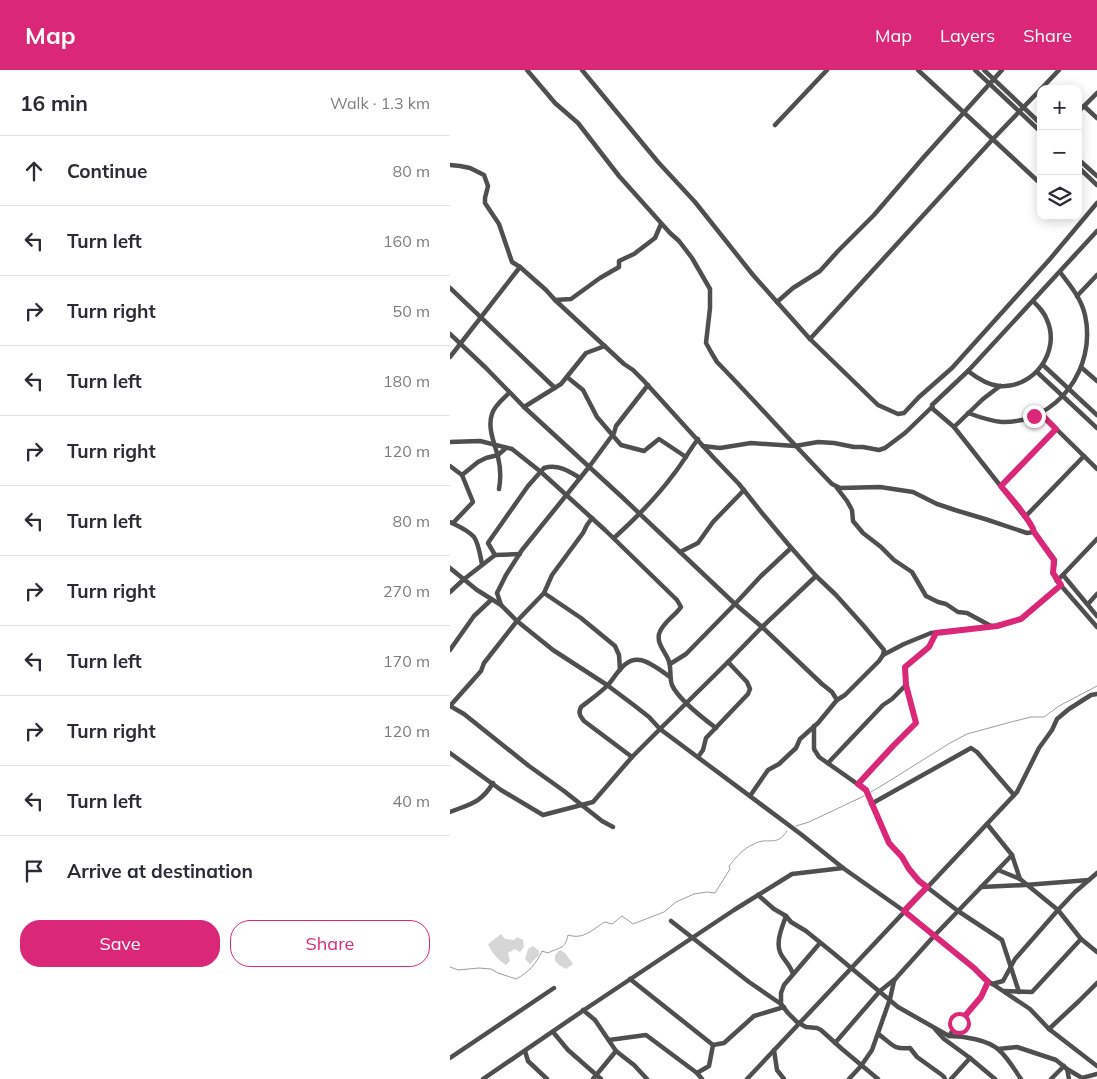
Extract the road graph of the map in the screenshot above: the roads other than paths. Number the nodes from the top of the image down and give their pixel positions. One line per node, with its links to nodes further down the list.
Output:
1 (527, 70): 31 (street)
2 (582, 70): 40 (street)
3 (827, 70): 20 (street)
4 (918, 70): 17 (street)
5 (975, 70): 10 (street)
6 (984, 70): 9 (street)
7 (1002, 70): 9 (street)
8 (1059, 70): 11 (street)
9 (994, 79): 10 (street); 15 (street)
10 (989, 83): 16 (street); 17 (street)
11 (1045, 85)
12 (1037, 93): 15 (street)
13 (1097, 93): 14 (street)
14 (1084, 106): 18 (street)
15 (1023, 108): 16 (street); 19 (street)
16 (1019, 112): 21 (street); 22 (street)
17 (963, 113): 22 (street); 40 (street)
18 (1097, 118)
19 (1037, 120)
20 (775, 125)
21 (1039, 130)
22 (993, 139): 27 (street); 43 (street)
23 (1082, 163): 26 (street)
24 (450, 165): 33 (street)
25 (1082, 172): 28 (street)
26 (1097, 176)
27 (1037, 180)
28 (1097, 185)
29 (1097, 203): 30 (street)
30 (1080, 222): 43 (street)
31 (662, 224): 38 (street); 72 (street)
32 (1097, 231): 34 (street)
33 (520, 267): 38 (street); 41 (street)
34 (1060, 272): 37 (street); 39 (street)
35 (1096, 277): 37 (street)
36 (450, 288): 41 (street)
37 (1077, 296): 48 (street)
38 (555, 300): 45 (street)
39 (1033, 301): 47 (street); 49 (street)
40 (777, 302): 43 (street)
41 (481, 318): 44 (street); 55 (street)
42 (450, 334): 44 (street)
43 (810, 339)
44 (461, 344): 46 (street); 57 (street)
45 (605, 346): 51 (street); 53 (street)
46 (450, 357)
47 (1043, 365): 50 (street); 56 (street)
48 (1082, 368): 52 (street); 56 (street)
49 (968, 371): 54 (street); 60 (street)
50 (1037, 372): 54 (street); 58 (street)
51 (567, 377): 55 (street); 67 (street)
52 (1097, 382)
53 (648, 385): 67 (street); 68 (street)
54 (1000, 386): 61 (street)
55 (555, 388): 59 (street)
56 (1070, 390): 58 (street); 63 (street)
57 (509, 393): 59 (street); 70 (street)
58 (1064, 397): 62 (street); 65 (street)
59 (524, 407): 78 (street)
60 (932, 407): 64 (street); 72 (street)
61 (968, 413): 62 (street); 64 (street)
62 (1040, 413): 66 (street)
63 (1097, 415)
64 (954, 427): 84 (street)
65 (1097, 428)
66 (1056, 429): 75 (street); 84 (street)
67 (612, 435): 76 (street); 78 (street)
68 (698, 440): 71 (street); 76 (street)
69 (450, 442): 70 (street)
70 (495, 445): 73 (street); 74 (street)
71 (703, 446): 72 (street); 86 (street)
72 (794, 446): 83 (street)
73 (506, 448): 74 (street); 80 (street)
74 (498, 455): 81 (street); 85 (street)
75 (1084, 456): 79 (street); 89 (street)
76 (686, 457): 88 (street)
77 (450, 466): 81 (street)
78 (589, 467): 82 (street); 88 (street)
79 (1097, 469)
80 (541, 472): 82 (street); 87 (street); 98 (street)
81 (462, 476): 91 (street)
82 (580, 478): 87 (street)
83 (837, 486): 92 (street); 114 (street)
84 (1001, 486): 89 (street)
85 (499, 489)
86 (744, 490): 95 (street); 96 (street)
87 (567, 495): 90 (street); 97 (street)
88 (640, 514): 93 (street); 96 (street)
89 (1025, 517): 92 (street)
90 (592, 518): 93 (street); 106 (street)
91 (451, 523): 99 (street)
92 (1034, 532): 104 (street)
93 (614, 538): 121 (street)
94 (1097, 539): 101 (street)
95 (791, 548): 102 (street); 109 (street)
96 (680, 552): 109 (street)
97 (520, 554): 98 (street); 111 (street)
98 (495, 555): 99 (street)
99 (482, 564): 103 (street)
100 (450, 568): 103 (street)
101 (1063, 575): 104 (street); 110 (street)
102 (816, 576): 115 (street); 119 (street)
103 (463, 580): 105 (street); 108 (street)
104 (1059, 583): 114 (street); 116 (street)
105 (450, 592)
106 (544, 593): 113 (street); 122 (street)
107 (1097, 594): 110 (street)
108 (491, 600): 111 (street); 118 (street)
109 (735, 604): 115 (street); 121 (street)
110 (1088, 604): 112 (street)
111 (500, 605): 113 (street)
112 (1097, 616)
113 (517, 621): 124 (street); 129 (street)
114 (991, 626): 117 (street)
115 (762, 627): 120 (street); 127 (street)
116 (1097, 627)
117 (936, 633): 119 (street); 125 (street)
118 (450, 650)
119 (883, 655): 127 (street)
120 (728, 662): 128 (street); 132 (street)
121 (670, 664): 123 (street)
122 (620, 670): 123 (street); 124 (street)
123 (670, 677): 128 (street)
124 (607, 685): 131 (street); 134 (street)
125 (906, 685): 136 (street); 138 (street)
126 (1097, 694): 139 (street)
127 (837, 700): 130 (street)
128 (687, 703): 131 (street); 132 (street)
129 (450, 706): 142 (street)
130 (814, 726): 136 (street); 140 (street)
131 (660, 728): 134 (street); 135 (street)
132 (716, 728): 135 (street)
133 (450, 753): 137 (street)
134 (632, 757): 142 (street)
135 (698, 758): 140 (street)
136 (828, 763): 138 (street)
137 (492, 783): 142 (street); 143 (street)
138 (858, 784): 141 (street)
139 (1014, 795): 141 (street); 144 (street)
140 (750, 796): 147 (street)
141 (872, 804): 153 (street)
142 (581, 805): 145 (street)
143 (450, 812)
144 (987, 824): 146 (street); 153 (street)
145 (613, 827)
146 (1012, 855): 148 (street); 150 (street)
147 (843, 868): 155 (street); 157 (street)
148 (998, 870): 150 (street); 154 (street)
149 (1097, 874): 151 (street)
150 (1020, 879): 152 (street)
151 (1091, 880): 152 (street); 156 (street)
152 (1027, 885): 154 (street); 156 (street)
153 (927, 887): 157 (street); 158 (street)
154 (981, 887): 158 (street)
155 (758, 896): 159 (street); 162 (street)
156 (1058, 910): 163 (street); 167 (street)
157 (904, 911): 161 (street); 166 (street)
158 (958, 911): 161 (street); 167 (street)
159 (786, 916): 164 (street); 168 (street)
160 (671, 921): 162 (street)
161 (934, 936): 169 (street); 171 (street)
162 (692, 938): 170 (street); 178 (street)
163 (1081, 939): 165 (street); 176 (street)
164 (820, 943): 166 (street); 168 (street)
165 (1097, 952)
166 (852, 967): 174 (street); 180 (street)
167 (1011, 967): 171 (street); 176 (street)
168 (793, 974): 178 (street)
169 (897, 977): 174 (street); 177 (street)
170 (630, 979): 179 (street); 188 (street)
171 (990, 983): 175 (street); 185 (street)
172 (1097, 983): 182 (street)
173 (554, 988): 193 (street)
174 (880, 991): 177 (street); 187 (street)
175 (1002, 991): 176 (street); 182 (street)
176 (1019, 992)
177 (890, 999): 181 (street); 184 (street)
178 (782, 1006): 180 (street); 188 (street)
179 (583, 1010): 183 (street); 186 (street)
180 (799, 1023): 187 (street); 190 (street)
181 (933, 1026): 185 (street); 194 (street)
182 (1049, 1029): 196 (street)
183 (553, 1032): 191 (street); 201 (street)
184 (878, 1034): 195 (street); 211 (street)
185 (949, 1036): 189 (street)
186 (609, 1040): 192 (street); 198 (street)
187 (835, 1044): 195 (street)
188 (713, 1046): 198 (street)
189 (998, 1049): 197 (street); 214 (street)
190 (774, 1050): 207 (street); 208 (street)
191 (525, 1051): 199 (street); 204 (street)
192 (616, 1051): 201 (street); 205 (street)
193 (450, 1058)
194 (970, 1058): 212 (street); 213 (street)
195 (861, 1066): 209 (street); 210 (street)
196 (1097, 1066)
197 (1065, 1068): 200 (street); 215 (street); 216 (street)
198 (697, 1073): 206 (street)
199 (491, 1074): 202 (street); 203 (street)
200 (1097, 1074)
201 (597, 1078)
202 (483, 1079)
203 (497, 1079)
204 (548, 1079)
205 (647, 1079)
206 (702, 1079)
207 (747, 1079)
208 (784, 1079)
209 (849, 1079)
210 (878, 1079)
211 (945, 1079)
212 (951, 1079)
213 (995, 1079)
214 (1021, 1079)
215 (1051, 1079)
216 (1069, 1079)

